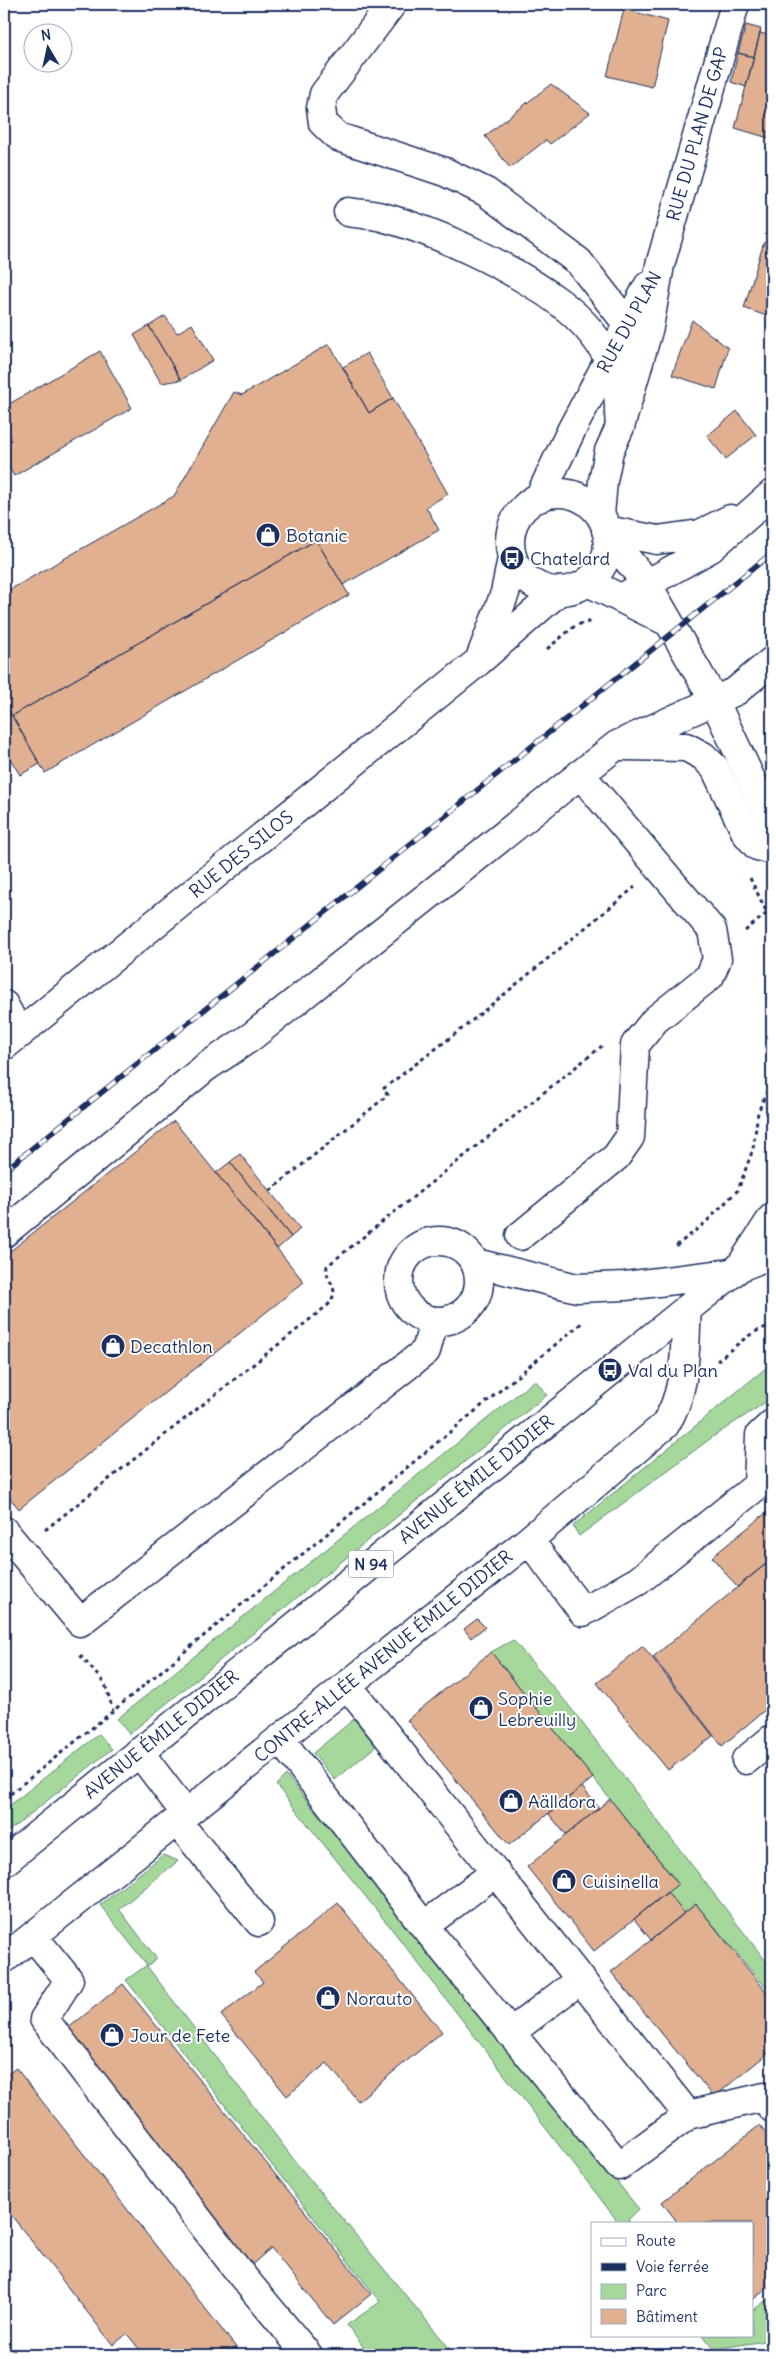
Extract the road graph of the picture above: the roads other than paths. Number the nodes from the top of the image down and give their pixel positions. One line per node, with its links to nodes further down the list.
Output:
1 (392, 4): 5 (main road)
2 (735, 4): 4 (main road, RUE DU PLAN DE GAP)
3 (348, 212): 6 (main road)
4 (660, 265): 5 (main road, RUE DU PLAN); 7 (main road, RUE DU PLAN)
5 (628, 325): 6 (main road, RUE DU PLAN)
6 (609, 360): 7 (main road); 8 (main road, RUE DU PLAN)
7 (620, 427): 10 (main road, RUE DU PLAN)
8 (539, 498): 10 (main road); 11 (main road)
9 (763, 501): 10 (main road); 13 (main road)
10 (605, 529): 12 (main road); 13 (main road)
11 (512, 558): 14 (main road); 17 (main road, RUE DES SILOS)
12 (588, 582): 14 (main road); 15 (main road)
13 (647, 584): 15 (main road); 16 (main road)
14 (560, 591): 17 (main road, RUE DES SILOS)
15 (621, 598): 16 (main road)
16 (666, 621): 19 (main road)
17 (479, 661): 25 (main road, RUE DES SILOS)
18 (772, 661): 19 (main road)
19 (714, 700): 20 (main road); 22 (main road)
20 (616, 745): 21 (main road); 23 (main road)
21 (580, 774): 27 (main road); 28 (main road)
22 (772, 824)
23 (772, 850)
24 (4, 1006): 25 (main road)
25 (12, 1040)
26 (772, 1218): 31 (main road, AVENUE ÉMILE DIDIER / N 94)
27 (4, 1233)
28 (520, 1236)
29 (772, 1254): 31 (main road, AVENUE ÉMILE DIDIER / N 94)
30 (476, 1263): 31 (main road); 33 (main road); 33 (main road)
31 (736, 1270): 32 (main road, AVENUE ÉMILE DIDIER / N 94)
32 (687, 1309): 35 (main road, CONTRE-ALLÉE AVENUE ÉMILE DIDIER); 40 (main road, AVENUE ÉMILE DIDIER / N 94)
33 (434, 1321): 36 (main road)
34 (772, 1424): 35 (main road)
35 (529, 1540): 37 (main road, CONTRE-ALLÉE AVENUE ÉMILE DIDIER)
36 (12, 1541)
37 (347, 1685): 38 (main road, CONTRE-ALLÉE AVENUE ÉMILE DIDIER); 44 (main road)
38 (280, 1739): 42 (main road, CONTRE-ALLÉE AVENUE ÉMILE DIDIER); 46 (main road)
39 (772, 1739): 41 (main road)
40 (139, 1752): 42 (main road); 43 (main road, AVENUE ÉMILE DIDIER / N 94)
41 (746, 1760)
42 (181, 1817): 45 (main road); 47 (main road, CONTRE-ALLÉE AVENUE ÉMILE DIDIER)
43 (4, 1862)
44 (496, 1872): 46 (main road); 49 (main road)
45 (259, 1922)
46 (424, 1926): 50 (main road)
47 (33, 1936): 48 (main road, CONTRE-ALLÉE AVENUE ÉMILE DIDIER); 53 (main road)
48 (4, 1959)
49 (581, 1980): 50 (main road); 52 (main road)
50 (510, 2033): 52 (main road)
51 (772, 2108): 52 (main road)
52 (688, 2115)
53 (308, 2355)

